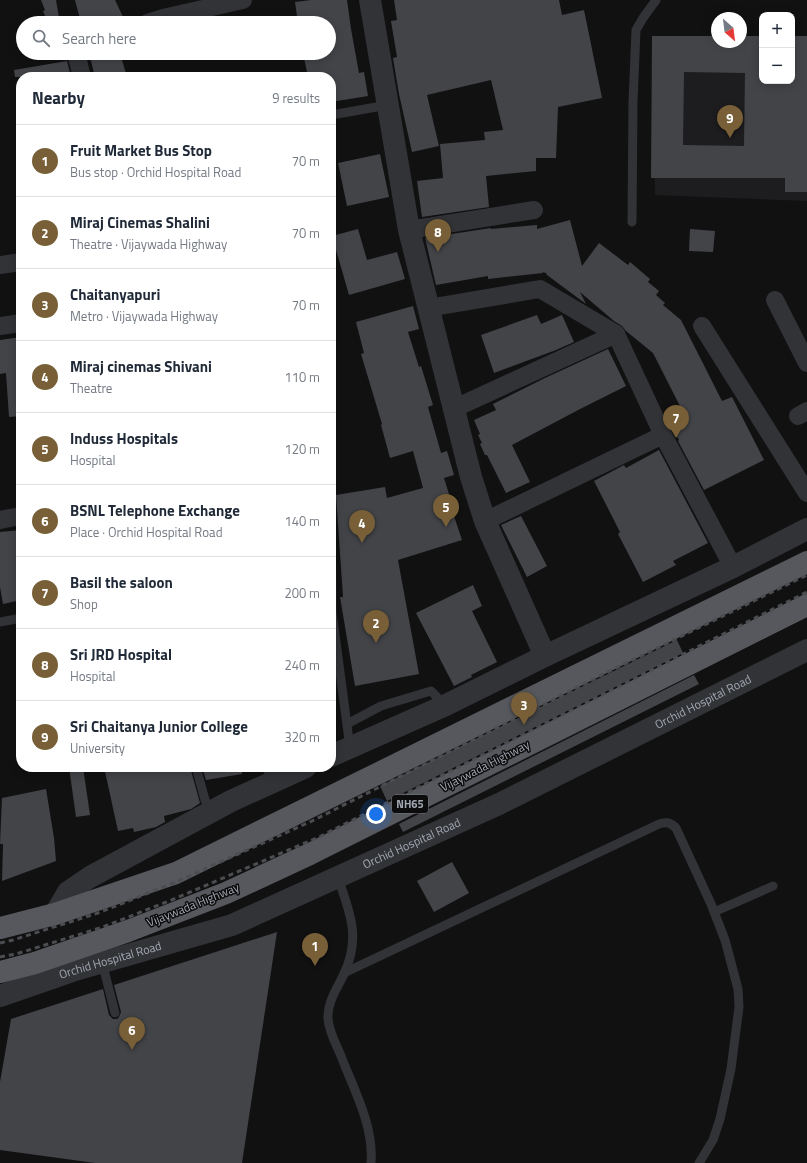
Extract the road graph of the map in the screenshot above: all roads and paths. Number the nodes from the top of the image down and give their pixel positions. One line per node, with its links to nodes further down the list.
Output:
1 (243, 0): 4 (street)
2 (370, 0): 7 (street)
3 (656, 0): 10 (lane)
4 (172, 16)
5 (78, 60): 6 (street)
6 (81, 72)
7 (388, 105): 8 (lane); 11 (street)
8 (336, 114)
9 (534, 210): 11 (street)
10 (632, 222)
11 (409, 230): 15 (street)
12 (16, 263): 13 (street)
13 (0, 265)
14 (775, 300): 20 (street)
15 (428, 308): 19 (street); 21 (street)
16 (16, 324): 17 (street)
17 (0, 326)
18 (702, 326): 23 (street)
19 (616, 334): 21 (street); 22 (street)
20 (807, 363)
21 (453, 409): 26 (street)
22 (664, 435): 26 (street); 29 (street)
23 (807, 493)
24 (16, 517): 25 (street)
25 (0, 520)
26 (485, 521): 35 (street)
27 (807, 529): 29 (street)
28 (807, 562): 45 (highway)
29 (732, 567): 35 (street)
30 (807, 605): 48 (highway, Vijaywada Highway / NH65)
31 (16, 619): 32 (lane)
32 (0, 622)
33 (336, 644): 37 (lane)
34 (807, 650): 42 (street, Orchid Hospital Road)
35 (545, 656): 36 (street)
36 (438, 698): 37 (lane); 38 (street)
37 (346, 724): 38 (lane)
38 (340, 752)
39 (198, 772): 41 (lane)
40 (273, 773): 41 (street)
41 (208, 803): 45 (street)
42 (338, 878): 47 (street, Orchid Hospital Road); 49 (lane)
43 (773, 886): 44 (lane)
44 (714, 912): 49 (lane); 53 (lane)
45 (55, 914): 46 (highway)
46 (0, 928)
47 (102, 962): 50 (street, Orchid Hospital Road); 51 (lane)
48 (0, 972)
49 (344, 973): 52 (lane)
50 (0, 996)
51 (115, 1013)
52 (371, 1163)
53 (699, 1163)

